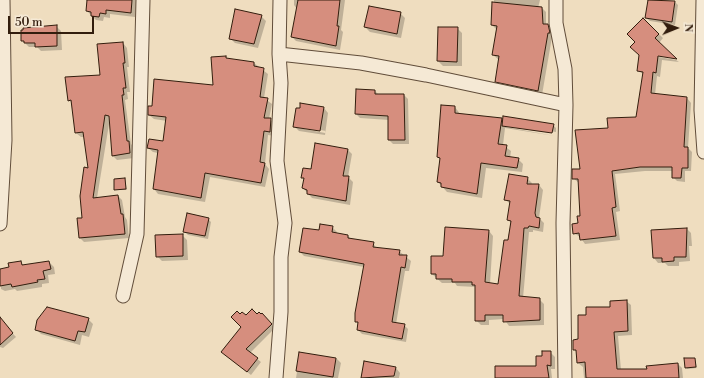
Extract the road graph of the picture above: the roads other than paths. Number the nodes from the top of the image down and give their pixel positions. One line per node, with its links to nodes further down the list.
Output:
1 (2, 0): 9 (street)
2 (143, 0): 10 (street)
3 (280, 0): 6 (street)
4 (556, 0): 7 (street)
5 (704, 0): 8 (street)
6 (279, 54): 7 (street); 11 (street)
7 (566, 105): 12 (street)
8 (704, 152)
9 (0, 224)
10 (123, 296)
11 (276, 378)
12 (565, 378)

